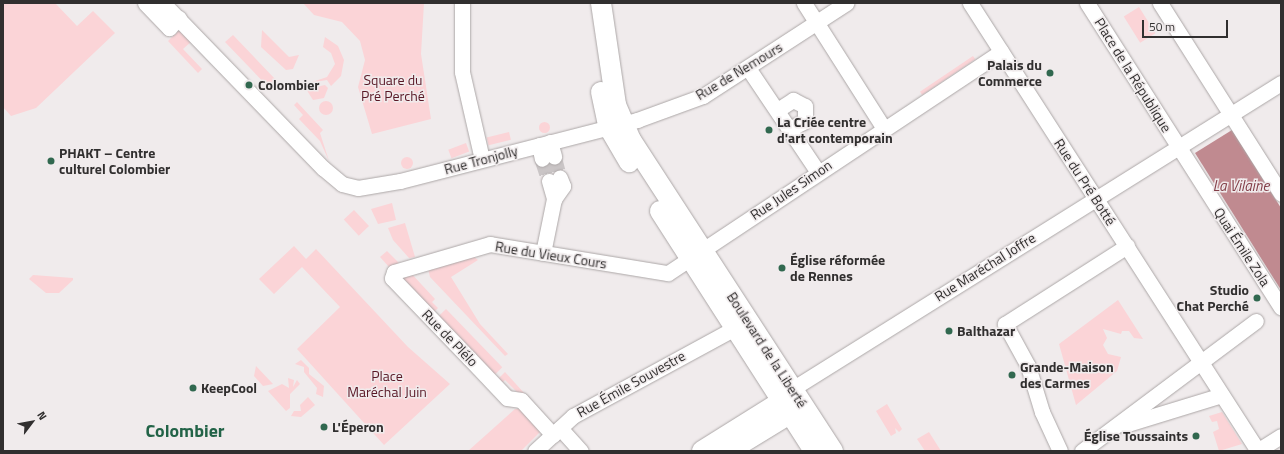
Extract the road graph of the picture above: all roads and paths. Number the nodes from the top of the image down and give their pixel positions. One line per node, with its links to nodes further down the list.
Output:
1 (145, 3): 11 (street)
2 (163, 3): 11 (street)
3 (462, 3): 24 (street)
4 (589, 3): 18 (main road, Boulevard de la Liberté)
5 (601, 3): 18 (main road, Boulevard de la Liberté)
6 (804, 3): 12 (street)
7 (846, 3): 12 (street, Rue de Nemours)
8 (970, 3): 13 (street, Rue du Pré Botté)
9 (1087, 3): 22 (street, Place de la République)
10 (1160, 3): 17 (street)
11 (174, 23): 24 (street, Rue Tronjolly)
12 (817, 23): 14 (street, Rue de Nemours); 19 (street)
13 (1001, 52): 19 (street, Rue Jules Simon); 28 (street, Rue du Pré Botté)
14 (748, 68): 16 (street); 18 (street, Rue de Nemours)
15 (1281, 83): 17 (street, Rue Maréchal Joffre)
16 (779, 109): 20 (street); 20 (street)
17 (1230, 114): 22 (street, Rue Maréchal Joffre); 27 (street)
18 (615, 125): 21 (street, Rue Tronjolly); 31 (main road, Boulevard de la Liberté)
19 (883, 127): 25 (street, Rue Jules Simon)
20 (791, 128): 25 (street)
21 (545, 143): 23 (street); 24 (street, Rue Tronjolly)
22 (1178, 146): 28 (street, Rue Maréchal Joffre); 33 (street, Quai Émile Zola)
23 (548, 158)
24 (482, 159)
25 (818, 172): 31 (street, Rue Jules Simon)
26 (555, 180): 30 (street)
27 (1281, 194)
28 (1095, 198): 29 (street, Rue du Pré Botté); 38 (street, Rue Maréchal Joffre)
29 (1126, 246): 36 (street, Rue du Pré Botté); 49 (street)
30 (543, 252): 31 (street, Rue du Vieux Cours); 32 (street, Rue du Vieux Cours)
31 (696, 254): 35 (main road, Boulevard de la Liberté); 38 (main road, Boulevard de la Liberté)
32 (392, 278): 40 (street, Rue de Plélo)
33 (1281, 307)
34 (1256, 321): 36 (street)
35 (734, 328): 38 (main road, Boulevard de la Liberté); 40 (street, Rue Émile Souvestre)
36 (1201, 361): 37 (street, Rue du Pré Botté); 39 (street)
37 (1222, 395): 39 (street); 51 (street, Rue du Pré Botté)
38 (787, 402): 44 (main road); 45 (main road); 46 (main road, Boulevard de la Liberté); 47 (main road); 48 (main road, Boulevard de la Liberté)
39 (1116, 428): 50 (street)
40 (556, 432): 42 (street, Rue Émile Souvestre); 43 (street)
41 (1281, 436): 51 (street)
42 (535, 451)
43 (581, 451)
44 (702, 451)
45 (729, 451)
46 (814, 451)
47 (828, 451)
48 (833, 451)
49 (1060, 451)
50 (1082, 451)
51 (1258, 451)

